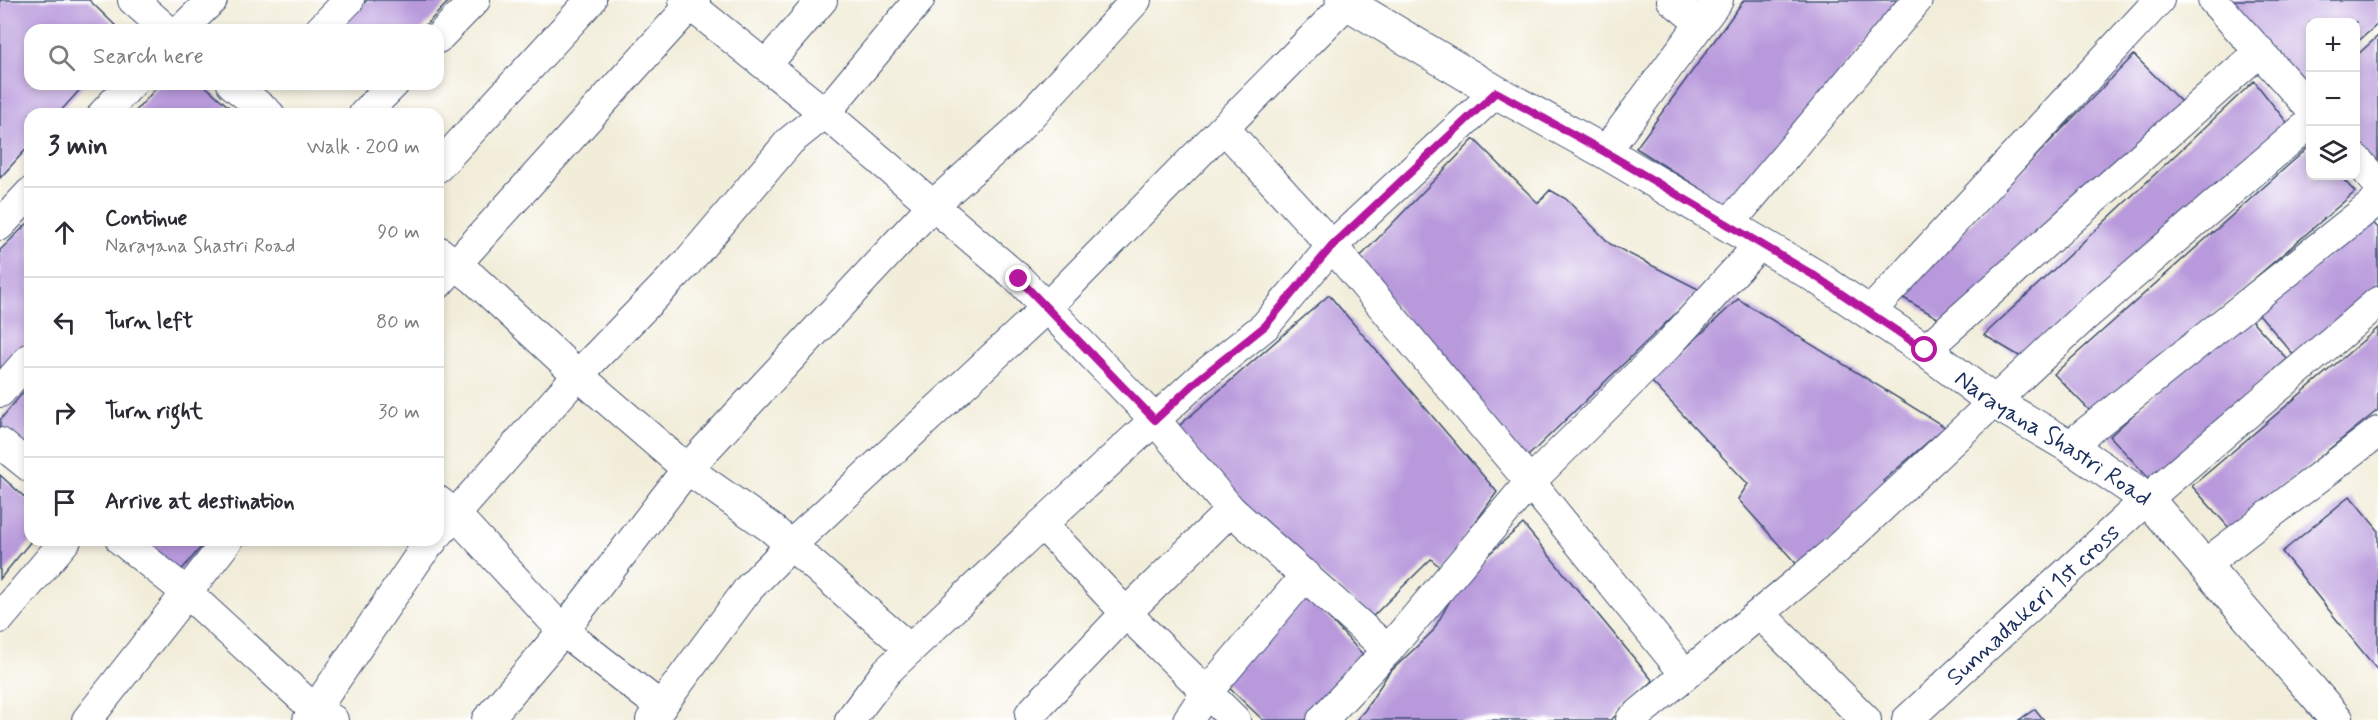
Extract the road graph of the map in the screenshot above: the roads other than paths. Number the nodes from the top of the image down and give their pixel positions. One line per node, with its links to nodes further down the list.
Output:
1 (133, 0): 16 (street)
2 (212, 0): 17 (street)
3 (349, 0): 18 (street)
4 (475, 0): 19 (street)
5 (591, 0): 32 (street)
6 (822, 0): 21 (street)
7 (919, 0): 28 (street)
8 (1136, 0): 37 (street)
9 (1672, 0): 15 (street)
10 (1917, 0): 39 (street)
11 (2159, 0): 46 (street)
12 (2214, 0): 20 (street)
13 (690, 2): 21 (street); 42 (street)
14 (1345, 2): 24 (street, Narayana Shastri Road); 30 (street)
15 (1709, 11): 31 (street)
16 (160, 24)
17 (187, 24)
18 (326, 24)
19 (444, 32)
20 (2260, 51): 25 (street); 47 (street)
21 (766, 65): 28 (street)
22 (125, 90): 26 (street)
23 (388, 90): 27 (street)
24 (1496, 92): 31 (street, Narayana Shastri Road); 41 (street)
25 (2306, 103)
26 (108, 108)
27 (370, 108)
28 (825, 113): 37 (street); 49 (street)
29 (2307, 126): 51 (street)
30 (1224, 128): 41 (street); 45 (street)
31 (1605, 152): 39 (street, Narayana Shastri Road)
32 (444, 160)
33 (2360, 164): 34 (street)
34 (2378, 184)
35 (24, 199): 38 (street)
36 (2378, 200): 55 (street)
37 (932, 206): 45 (street); 57 (street)
38 (0, 225)
39 (1728, 225): 40 (street, Narayana Shastri Road)
40 (1760, 244): 46 (street, Narayana Shastri Road); 58 (street)
41 (1332, 246): 52 (street); 58 (street)
42 (444, 265)
43 (444, 267): 49 (street)
44 (2378, 302): 59 (street, Sunnadakeri 1st cross)
45 (1046, 308): 52 (street); 67 (street)
46 (1869, 312): 47 (street, Narayana Shastri Road)
47 (1925, 350): 51 (street, Narayana Shastri Road)
48 (24, 365): 50 (street)
49 (578, 375): 57 (street); 61 (street)
50 (0, 392)
51 (1994, 402): 55 (street, Narayana Shastri Road); 72 (street)
52 (1155, 420): 60 (street); 62 (street)
53 (2378, 432): 68 (street)
54 (0, 442): 56 (street)
55 (2069, 446): 59 (street, Narayana Shastri Road)
56 (24, 462)
57 (687, 469): 67 (street); 74 (street)
58 (1530, 482): 76 (street); 77 (street)
59 (2147, 499): 68 (street, Narayana Shastri Road); 90 (street, Sunnadakeri 1st cross)
60 (1232, 510): 69 (street); 71 (street)
61 (444, 517): 74 (street)
62 (1042, 524): 71 (street); 75 (street)
63 (61, 546): 73 (street)
64 (128, 546): 70 (street)
65 (223, 546): 70 (street)
66 (428, 546): 81 (street)
67 (790, 546): 75 (street); 79 (street)
68 (2204, 565): 91 (street, Narayana Shastri Road)
69 (1306, 575): 76 (street); 78 (street)
70 (186, 592): 81 (street); 82 (street)
71 (1126, 613): 78 (street); 80 (street)
72 (1760, 614): 77 (street); 89 (street)
73 (0, 618)
74 (563, 631): 79 (street); 83 (street)
75 (910, 649): 84 (street)
76 (1388, 650): 87 (street)
77 (1684, 674): 88 (street)
78 (1207, 692): 85 (street); 86 (street)
79 (656, 713)
80 (1030, 714)
81 (318, 716)
82 (87, 720)
83 (487, 720)
84 (850, 720)
85 (1188, 720)
86 (1235, 720)
87 (1322, 720)
88 (1631, 720)
89 (1866, 720)
90 (1908, 720)
91 (2337, 720)

